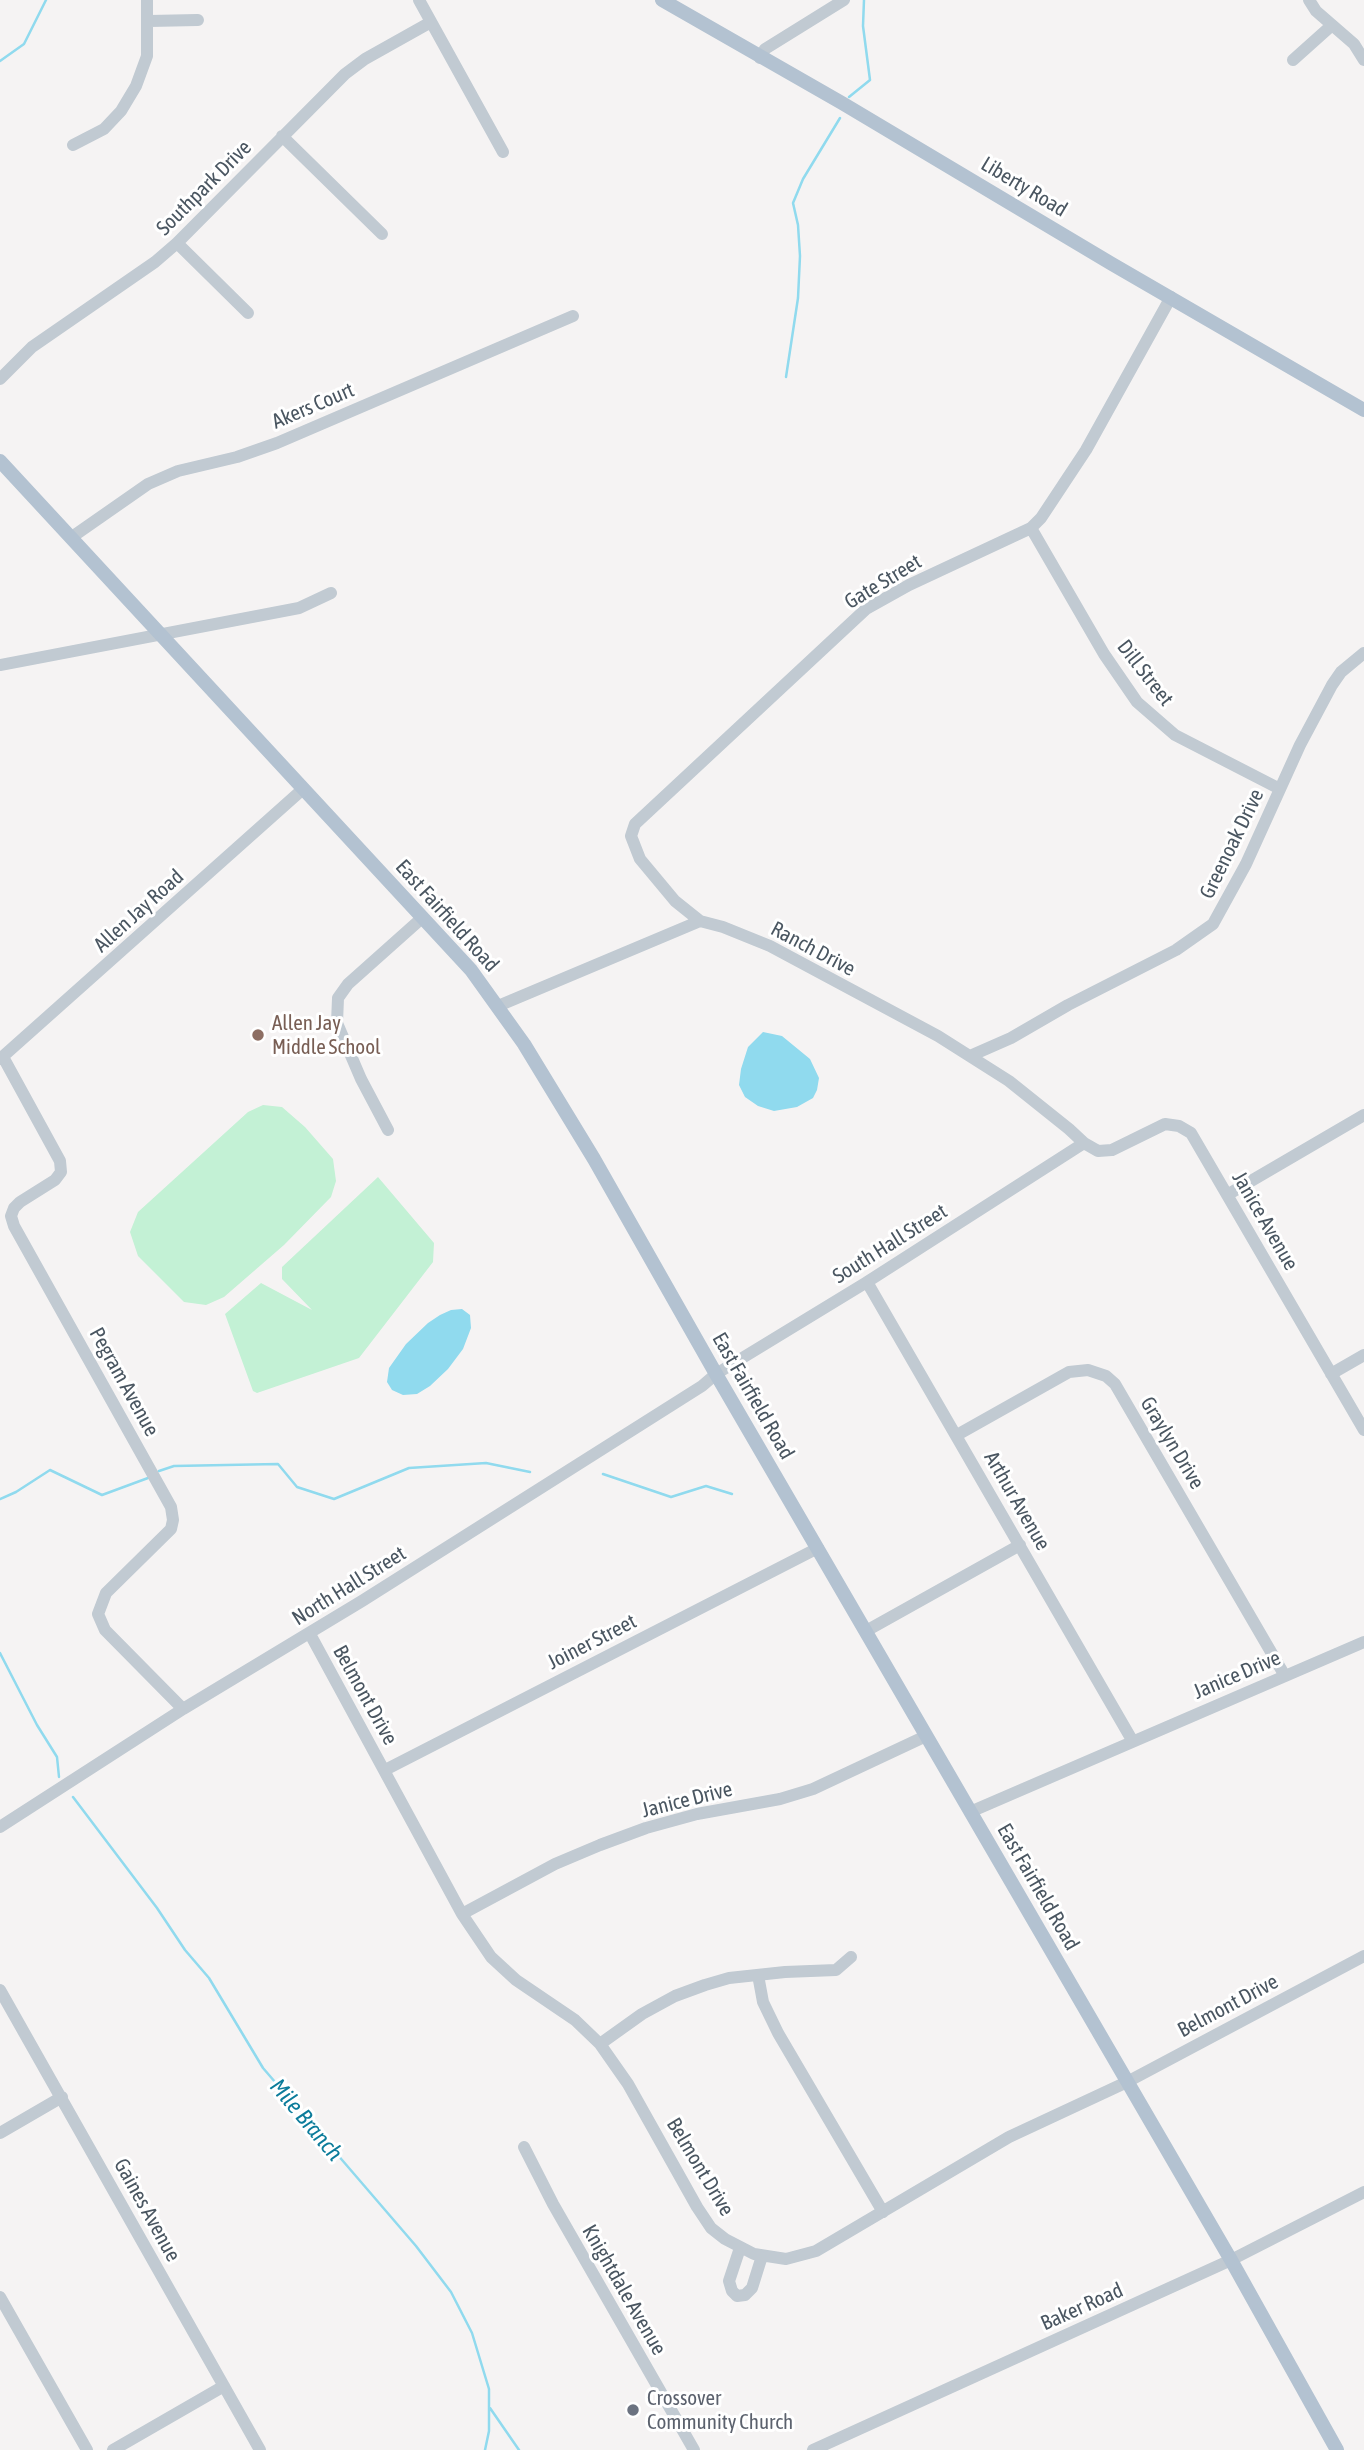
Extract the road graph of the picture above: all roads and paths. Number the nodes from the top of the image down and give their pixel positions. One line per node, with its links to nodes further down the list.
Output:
1 (147, 0): 6 (street)
2 (419, 0): 8 (street)
3 (662, 0): 10 (main road, Liberty Road)
4 (844, 0): 10 (street)
5 (1309, 0): 9 (street)
6 (149, 20): 7 (street); 14 (street)
7 (198, 20)
8 (430, 22): 13 (street, Southpark Drive); 15 (street)
9 (1331, 26): 11 (street); 12 (street)
10 (760, 58): 18 (main road, Liberty Road)
11 (1293, 60)
12 (1364, 60)
13 (282, 136): 16 (street); 17 (street, Southpark Drive)
14 (74, 145)
15 (503, 152)
16 (382, 234)
17 (177, 243): 19 (street); 21 (street, Southpark Drive)
18 (1171, 297): 22 (main road, Liberty Road); 24 (street, Gate Street)
19 (248, 313)
20 (573, 316): 25 (street, Akers Court)
21 (0, 379)
22 (1364, 410)
23 (0, 461): 25 (main road, East Fairfield Road)
24 (1031, 528): 31 (street, Dill Street); 33 (street, Gate Street)
25 (72, 537): 27 (main road, East Fairfield Road)
26 (331, 593): 27 (street)
27 (163, 635): 29 (street); 30 (main road, East Fairfield Road)
28 (1364, 653): 31 (street, Greenoak Drive)
29 (0, 665)
30 (303, 789): 32 (main road, East Fairfield Road); 36 (street, Allen Jay Road)
31 (1280, 789): 35 (street, Greenoak Drive)
32 (422, 918): 34 (main road, East Fairfield Road); 38 (street)
33 (700, 921): 34 (street); 35 (street, Ranch Drive)
34 (498, 1006): 43 (main road, East Fairfield Road)
35 (970, 1056): 39 (street, Ranch Drive)
36 (2, 1058): 53 (street, Pegram Avenue)
37 (1364, 1115): 40 (street)
38 (388, 1130)
39 (1084, 1143): 40 (street, Janice Avenue); 41 (street, South Hall Street)
40 (1227, 1195): 44 (street, Janice Avenue)
41 (867, 1282): 43 (street, South Hall Street); 46 (street, Arthur Avenue)
42 (1364, 1355): 44 (street)
43 (716, 1374): 48 (main road, East Fairfield Road); 50 (street, North Hall Street)
44 (1331, 1374): 45 (street, Janice Avenue)
45 (1364, 1430)
46 (957, 1435): 47 (street, Arthur Avenue); 52 (street, Graylyn Drive)
47 (1020, 1545): 49 (street); 55 (street, Arthur Avenue)
48 (818, 1548): 49 (main road, East Fairfield Road); 56 (street, Joiner Street)
49 (866, 1631): 54 (main road, East Fairfield Road)
50 (310, 1634): 53 (street, North Hall Street); 56 (street, Belmont Drive)
51 (1364, 1642): 52 (street, Janice Drive)
52 (1285, 1676): 55 (street, Janice Drive)
53 (183, 1709): 58 (street, North Hall Street)
54 (926, 1735): 57 (main road, East Fairfield Road); 59 (street, Janice Drive)
55 (1132, 1740): 57 (street, Janice Drive)
56 (385, 1770): 59 (street, Belmont Drive)
57 (970, 1812): 65 (main road, East Fairfield Road)
58 (0, 1827)
59 (462, 1914): 64 (street, Belmont Drive)
60 (851, 1957): 62 (street)
61 (1362, 1962): 65 (street, Belmont Drive)
62 (758, 1975): 64 (street); 70 (street)
63 (0, 1990): 66 (street, Gaines Avenue)
64 (600, 2044): 71 (street, Belmont Drive)
65 (1127, 2082): 70 (street, Belmont Drive); 73 (main road, East Fairfield Road)
66 (62, 2097): 67 (street); 75 (street, Gaines Avenue)
67 (0, 2133)
68 (524, 2147): 79 (street, Knightdale Avenue)
69 (1364, 2192): 73 (street, Baker Road)
70 (883, 2212): 72 (street, Belmont Drive)
71 (740, 2248): 72 (street, Belmont Drive); 72 (street)
72 (762, 2256)
73 (1231, 2260): 80 (street, Baker Road); 81 (main road, East Fairfield Road)
74 (0, 2297): 76 (street)
75 (224, 2386): 77 (street); 78 (street, Gaines Avenue)
76 (87, 2450)
77 (113, 2450)
78 (260, 2450)
79 (694, 2450)
80 (813, 2450)
81 (1337, 2450)

